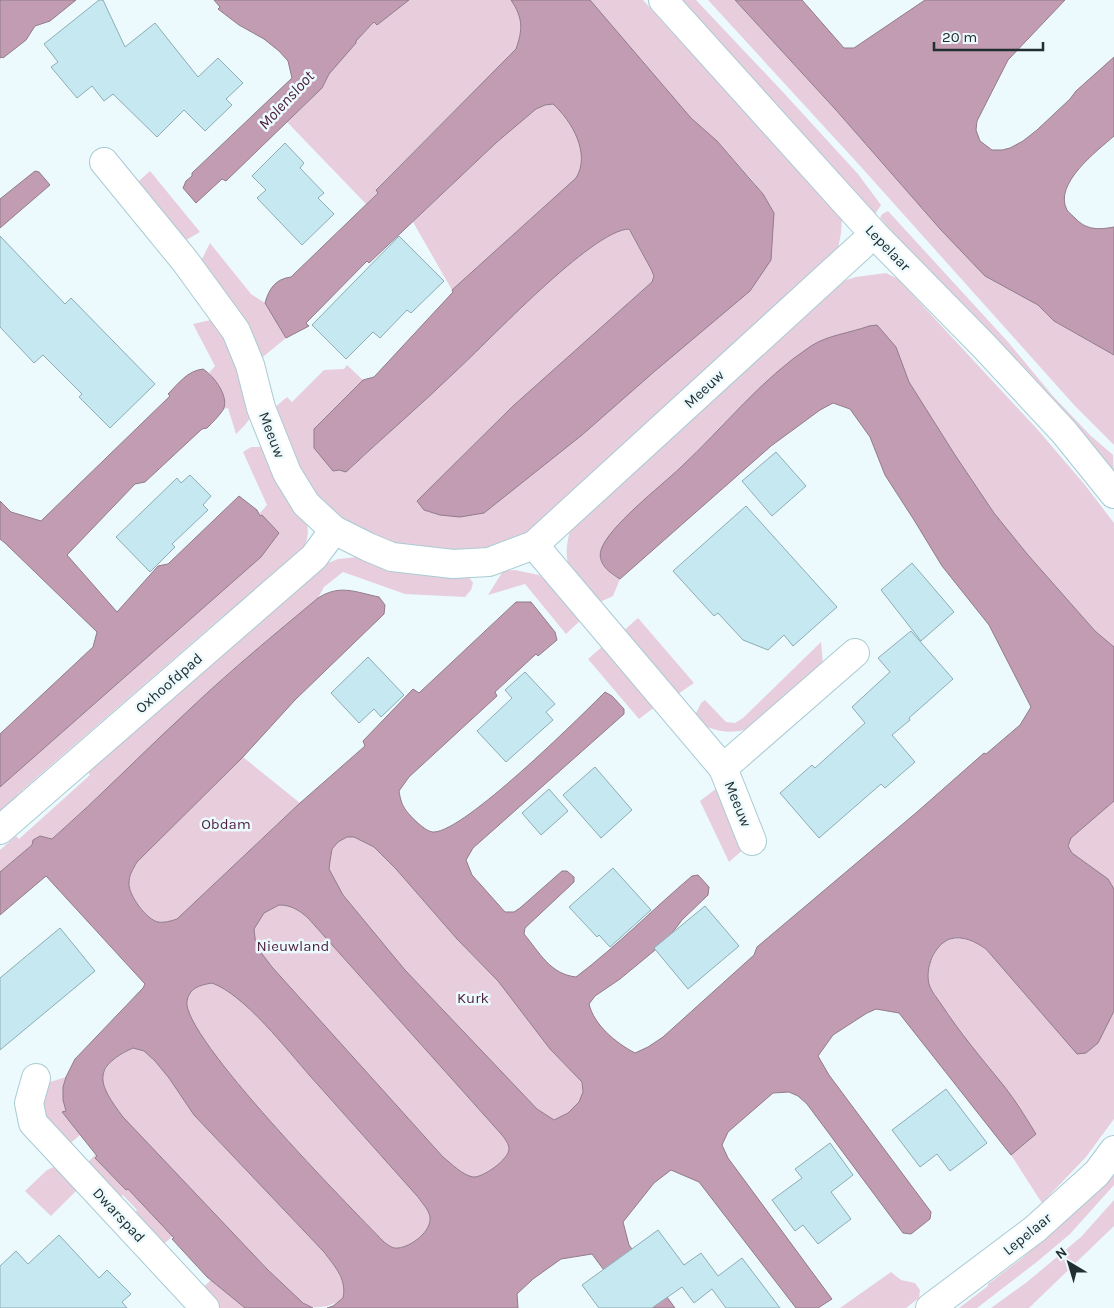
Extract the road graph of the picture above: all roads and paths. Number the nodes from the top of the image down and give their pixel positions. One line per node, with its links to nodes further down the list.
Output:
1 (663, 0): 3 (street, Lepelaar)
2 (104, 162): 5 (street, Meeuw)
3 (874, 234): 4 (street, Lepelaar); 6 (street, Meeuw)
4 (1114, 494)
5 (334, 530): 6 (street, Meeuw); 9 (street, Oxhoofdpad)
6 (534, 545): 8 (street, Meeuw)
7 (856, 653): 8 (street, Meeuw)
8 (723, 768): 10 (street, Meeuw)
9 (0, 830)
10 (752, 841)
11 (36, 1078): 13 (street, Dwarspad)
12 (1114, 1150): 14 (street, Lepelaar)
13 (205, 1308)
14 (930, 1308)

